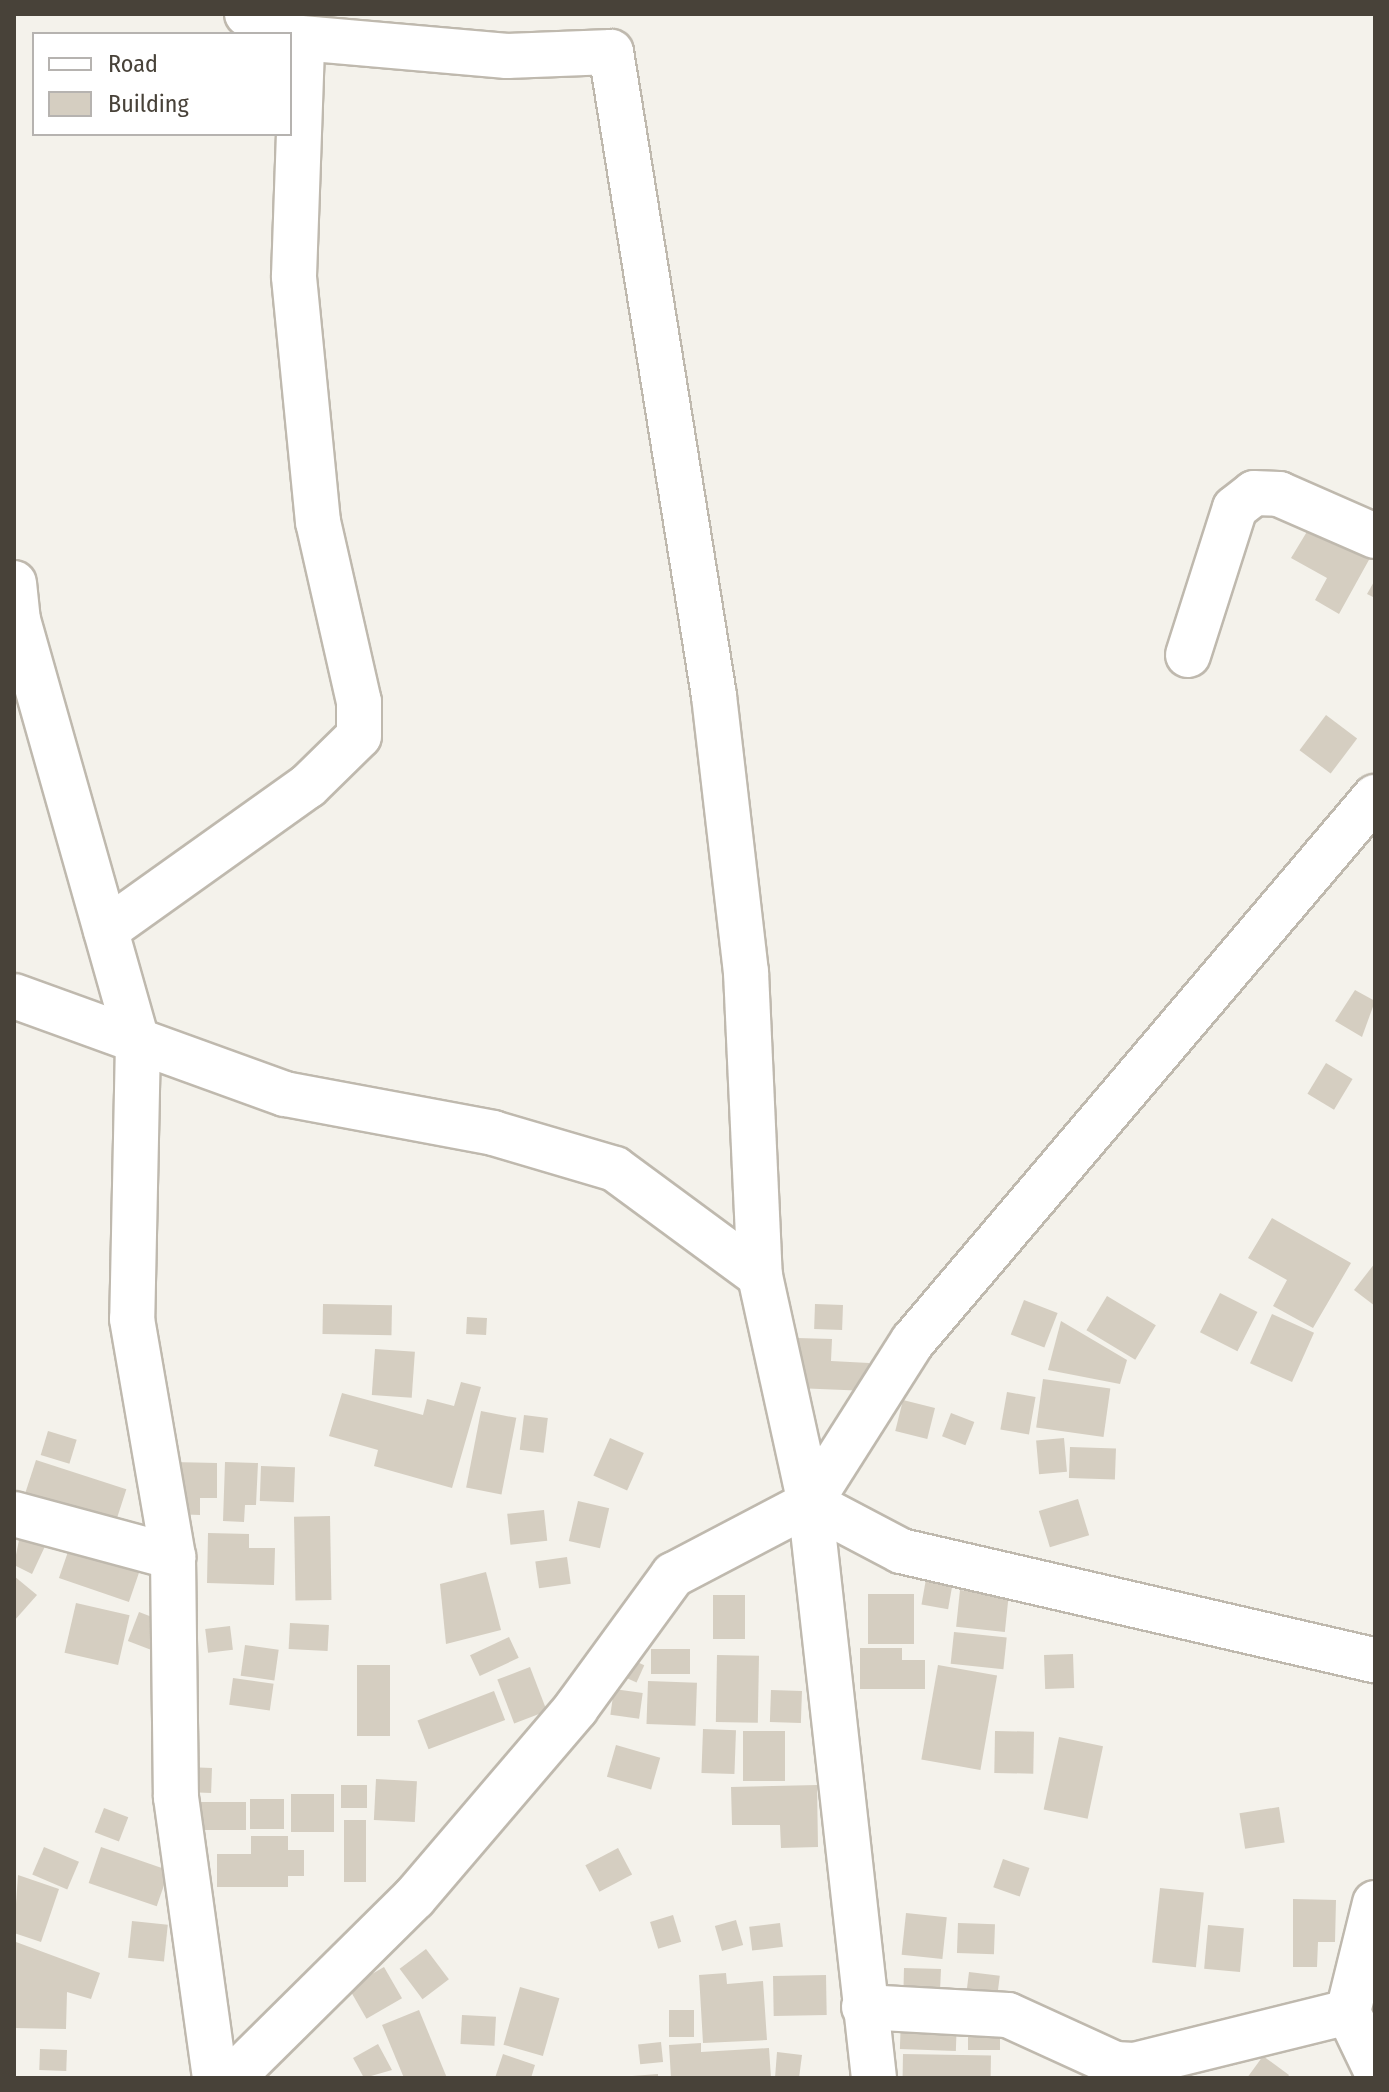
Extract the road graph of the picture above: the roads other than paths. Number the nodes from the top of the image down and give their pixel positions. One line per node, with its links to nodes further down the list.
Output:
1 (247, 14): 2 (street)
2 (281, 32)
3 (608, 33): 4 (street); 12 (street)
4 (292, 38): 9 (street)
5 (1375, 536): 7 (street)
6 (14, 583): 9 (street)
7 (1188, 655)
8 (1375, 797): 13 (street)
9 (106, 930): 11 (street)
10 (14, 996): 11 (street)
11 (138, 1043): 12 (street); 15 (street)
12 (760, 1276): 13 (street)
13 (810, 1503): 16 (street); 18 (street); 22 (street)
14 (14, 1514): 15 (street)
15 (173, 1557): 21 (street)
16 (1375, 1660)
17 (1375, 1903): 19 (street)
18 (864, 2007): 19 (street); 23 (street)
19 (1348, 2012): 20 (street)
20 (1375, 2068)
21 (215, 2078)
22 (232, 2078)
23 (874, 2078)

